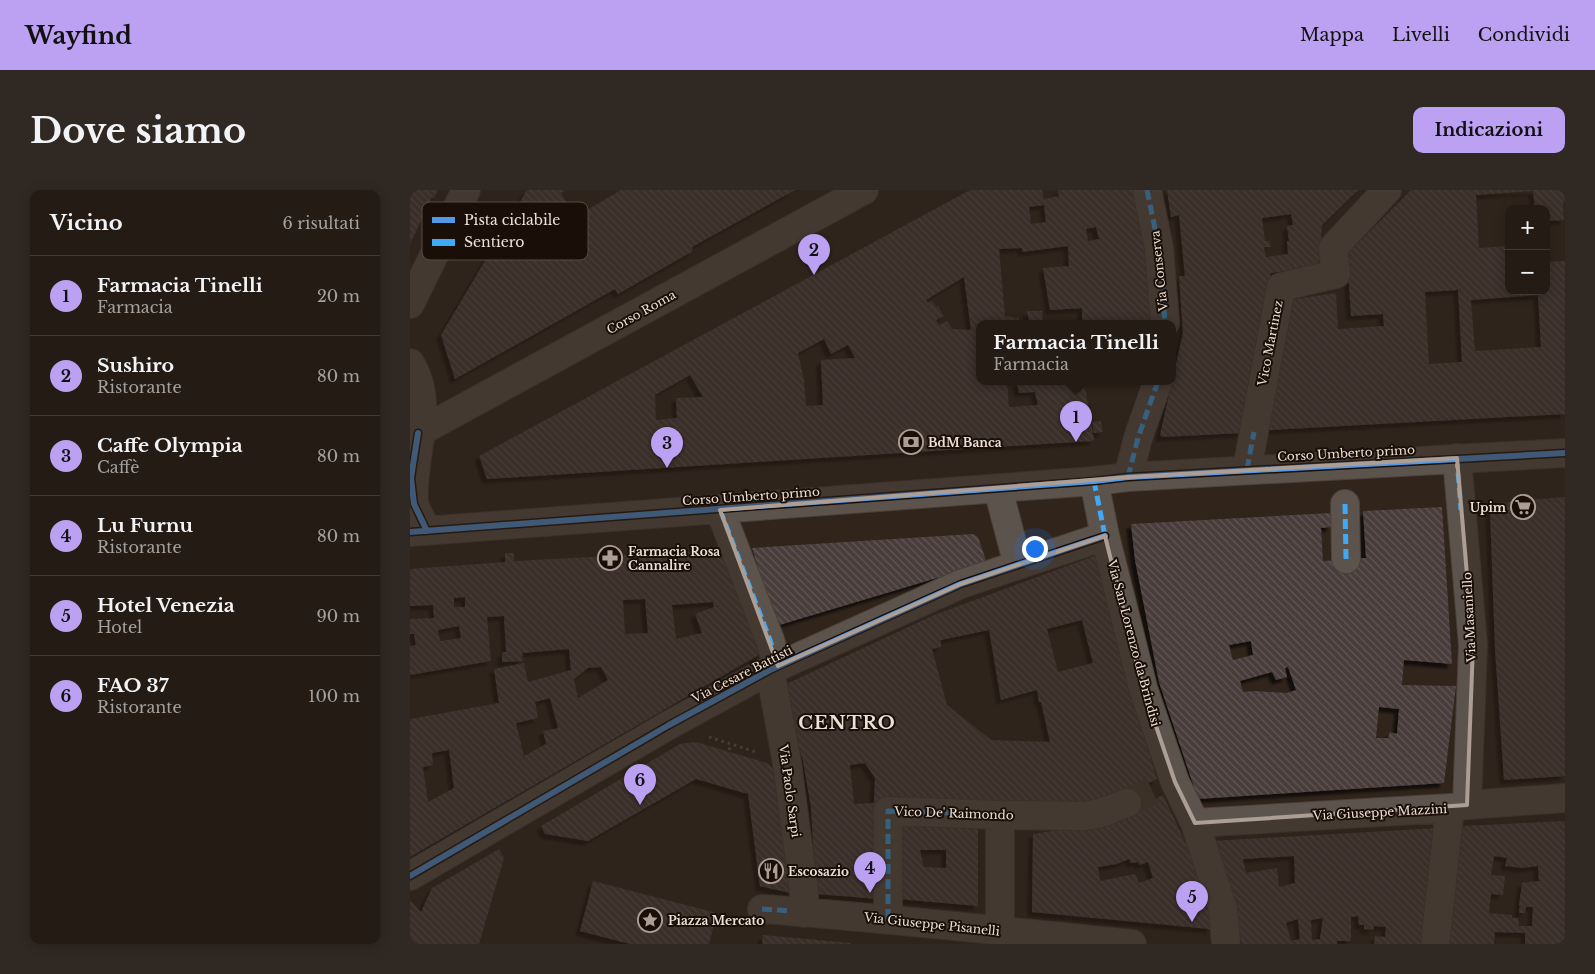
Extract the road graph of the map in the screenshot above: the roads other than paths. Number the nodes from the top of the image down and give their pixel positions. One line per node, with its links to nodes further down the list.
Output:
1 (466, 190): 5 (street)
2 (864, 190): 11 (street, Corso Roma)
3 (1147, 190): 8 (street, Via Conserva)
4 (1387, 190): 14 (street, Vico Martinez)
5 (460, 202)
6 (432, 260): 7 (street)
7 (410, 304)
8 (1165, 320)
9 (410, 363): 11 (street)
10 (1157, 385): 15 (street)
11 (414, 435): 20 (street)
12 (1565, 454): 13 (street, Corso Umberto primo)
13 (1456, 458): 14 (street, Corso Umberto primo); 27 (street, Via Masaniello)
14 (1247, 469): 15 (street, Corso Umberto primo)
15 (1128, 477): 16 (street, Corso Umberto primo)
16 (1094, 482): 17 (street, Corso Umberto primo); 21 (street, Via San Lorenzo da Brindisi)
17 (998, 489): 19 (street, Corso Umberto primo); 23 (street)
18 (1345, 504): 22 (street)
19 (720, 510): 20 (street, Corso Umberto primo); 24 (street, Via Paolo Sarpi)
20 (419, 531)
21 (1105, 536): 23 (street, Via Cesare Battisti); 29 (street, Via San Lorenzo da Brindisi)
22 (1346, 559)
23 (1018, 565): 24 (street, Via Cesare Battisti)
24 (774, 668): 30 (street, Via Cesare Battisti); 32 (street, Via Paolo Sarpi)
25 (1565, 798): 27 (street, Via Giuseppe Mazzini)
26 (1127, 803): 28 (street, Vico De' Raimondo)
27 (1458, 807): 29 (street, Via Giuseppe Mazzini); 38 (street, Via Masaniello)
28 (1000, 815): 33 (street, Vico De' Raimondo); 34 (street)
29 (1194, 823): 37 (street, Via San Lorenzo da Brindisi)
30 (410, 876)
31 (762, 909): 32 (street, Via Giuseppe Pisanelli)
32 (804, 913): 33 (street, Via Giuseppe Pisanelli)
33 (888, 919): 35 (street, Via Giuseppe Pisanelli)
34 (1000, 931): 35 (street, Via Giuseppe Pisanelli); 36 (street, Via Giuseppe Pisanelli)
35 (957, 936)
36 (1132, 944)
37 (1226, 944)
38 (1435, 944)

